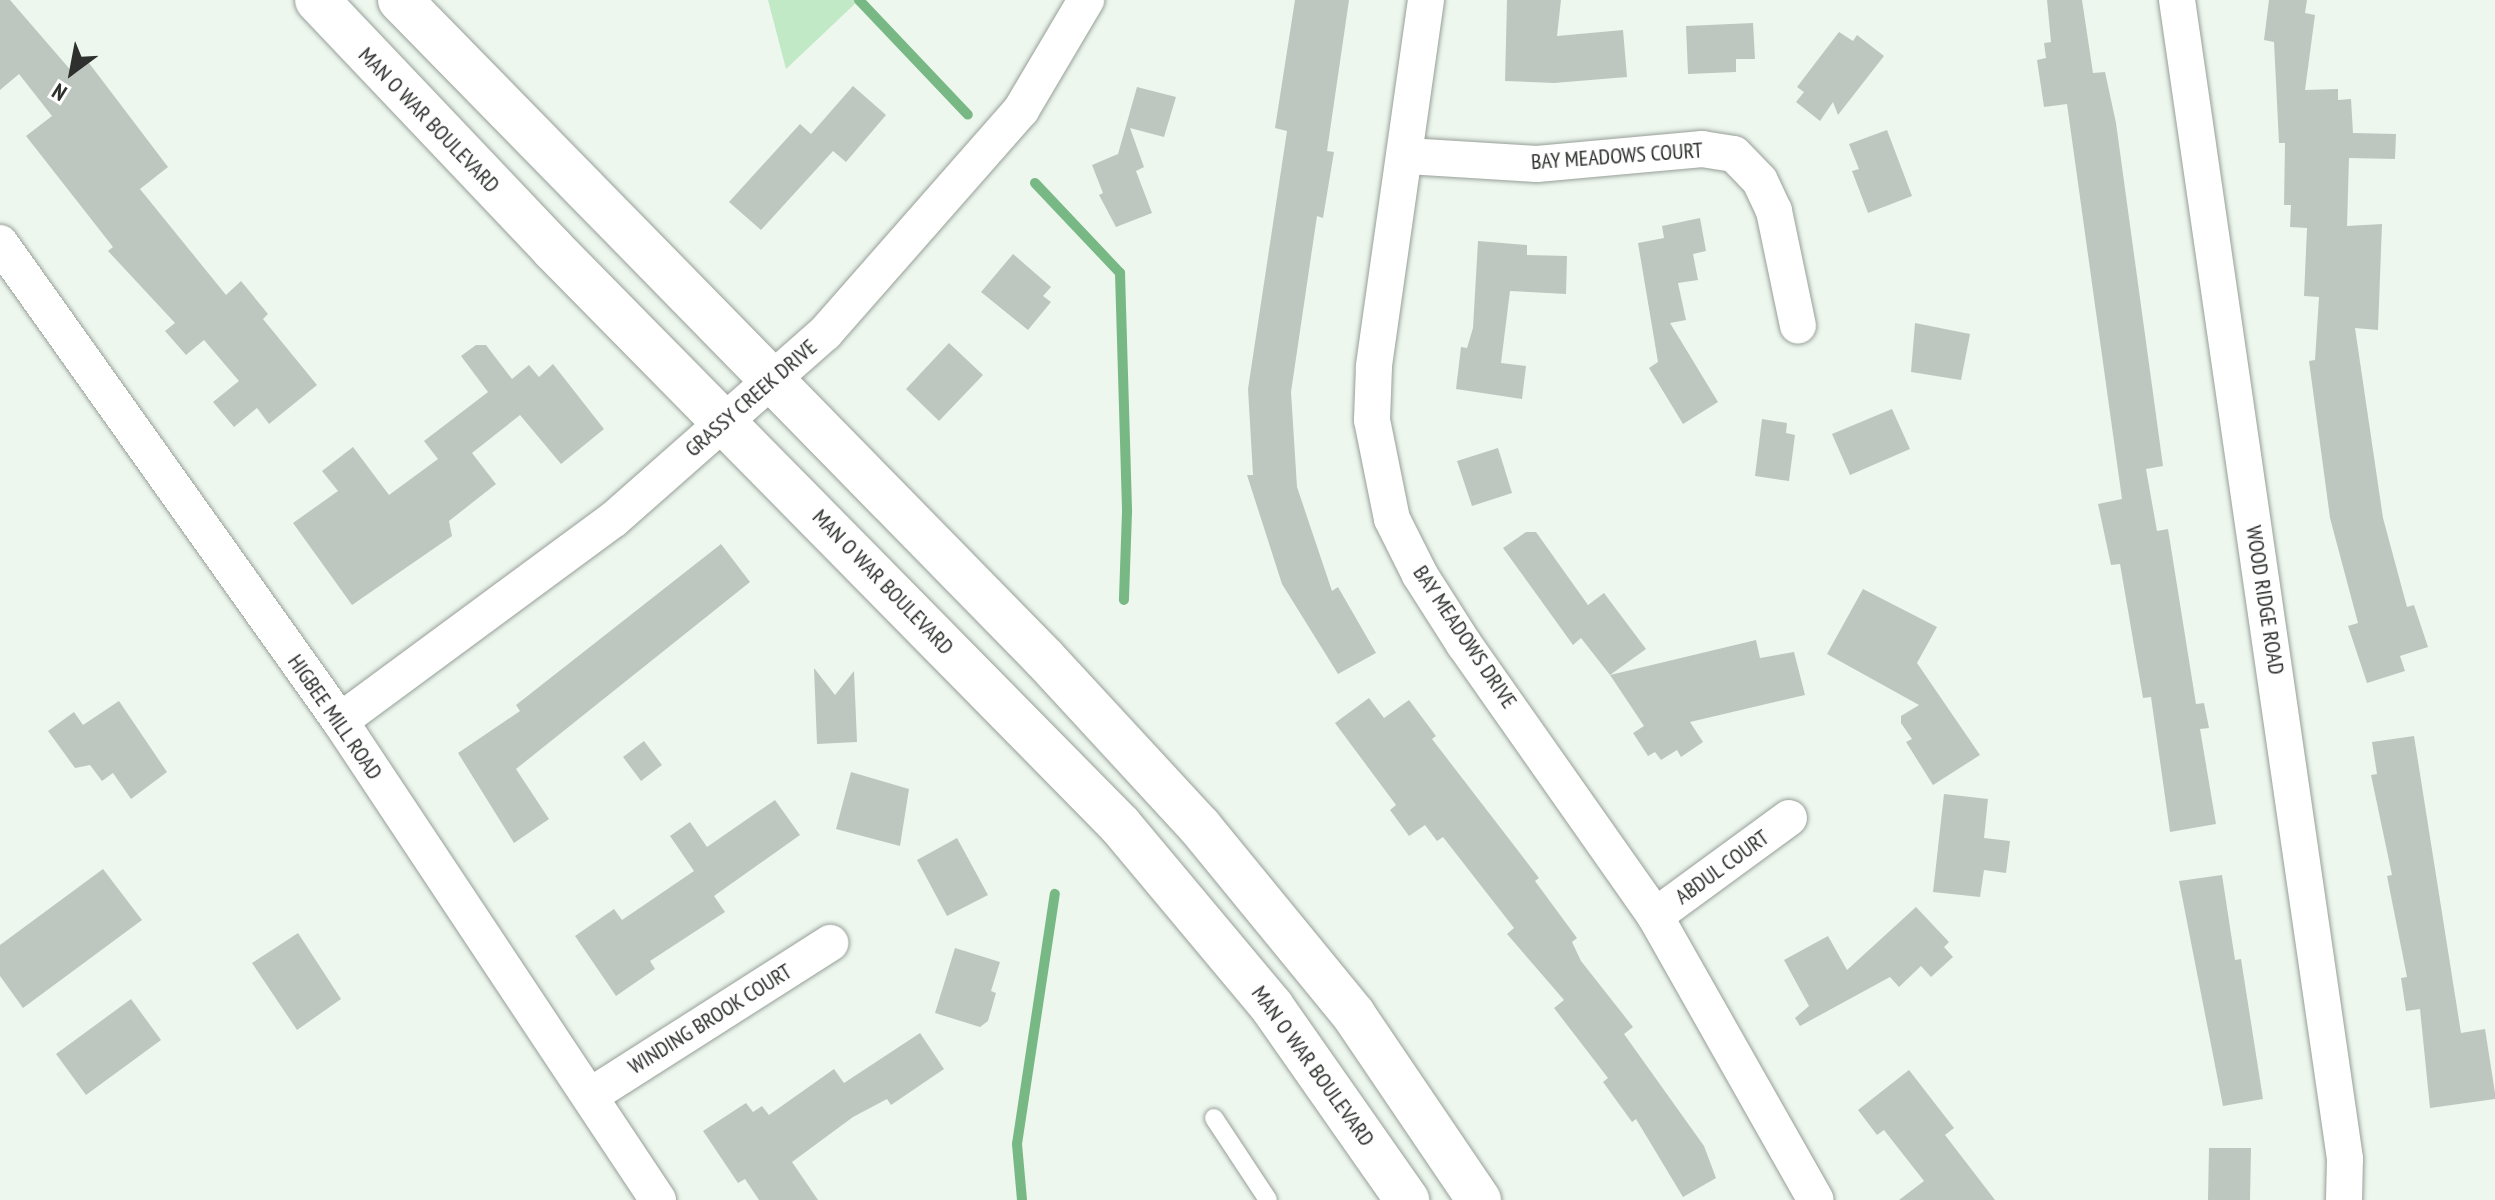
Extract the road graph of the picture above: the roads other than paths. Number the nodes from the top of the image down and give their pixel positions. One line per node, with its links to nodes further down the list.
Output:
1 (317, 0): 10 (main road, MAN O WAR BOULEVARD)
2 (400, 0): 9 (main road)
3 (1086, 0): 9 (street, GRASSY CREEK DRIVE)
4 (1426, 0): 6 (street, BAY MEADOWS DRIVE)
5 (2177, 0): 22 (street, WOOD RIDGE ROAD)
6 (1407, 156): 8 (street, BAY MEADOWS COURT); 13 (street, BAY MEADOWS DRIVE)
7 (0, 243): 11 (street, HIGBEE MILL ROAD)
8 (1798, 326)
9 (773, 380): 10 (street, GRASSY CREEK DRIVE); 20 (main road)
10 (727, 423): 11 (street, GRASSY CREEK DRIVE); 19 (main road, MAN O WAR BOULEVARD)
11 (340, 721): 15 (street, HIGBEE MILL ROAD)
12 (1789, 818): 13 (street, ABDUL COURT)
13 (1655, 916): 21 (street, BAY MEADOWS DRIVE)
14 (830, 943): 15 (street, WINDING BROOK COURT)
15 (590, 1096): 17 (street, HIGBEE MILL ROAD)
16 (1214, 1118): 18 (lane)
17 (658, 1200)
18 (1268, 1200)
19 (1407, 1200)
20 (1479, 1200)
21 (1816, 1200)
22 (2344, 1200)

